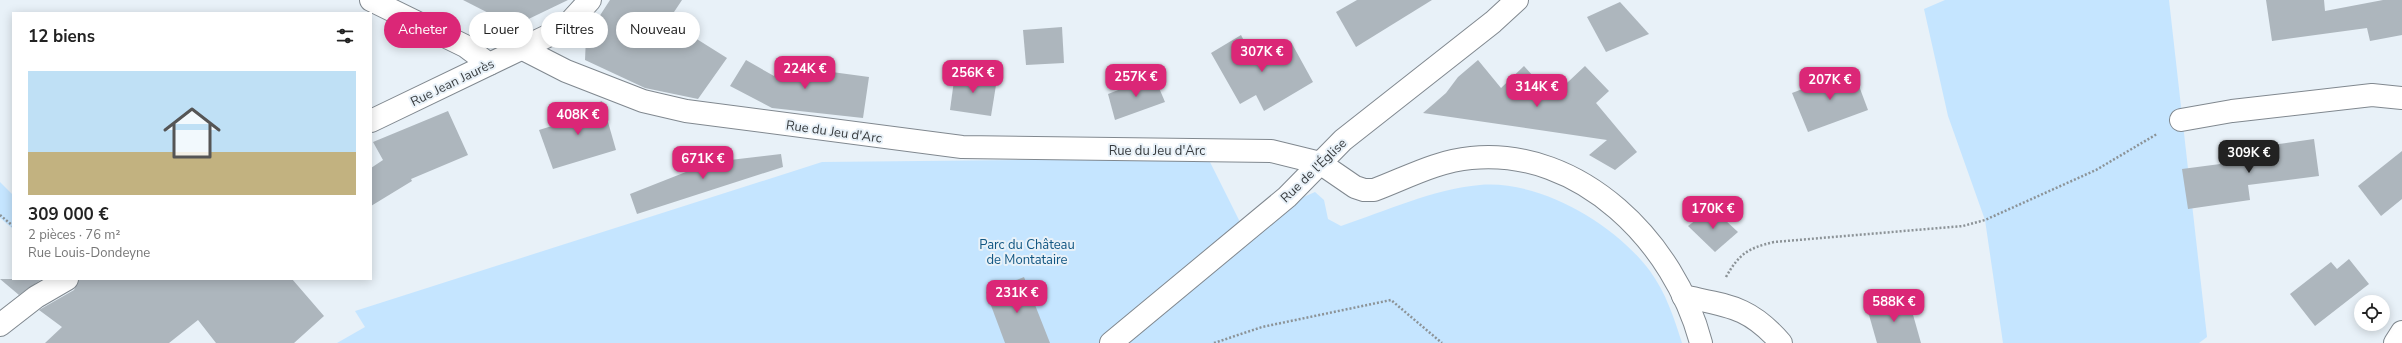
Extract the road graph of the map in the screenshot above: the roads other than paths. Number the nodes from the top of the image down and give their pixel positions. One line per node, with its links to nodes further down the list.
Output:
1 (371, 0): 5 (street)
2 (590, 0): 4 (street, Rue Jean Jaurès)
3 (1517, 0): 9 (street, Rue de l'Église)
4 (523, 49): 5 (street, Rue Jean Jaurès); 9 (street, Rue du Jeu d'Arc)
5 (489, 64): 8 (street, Rue Jean Jaurès)
6 (2402, 98): 7 (street)
7 (2181, 120)
8 (372, 121)
9 (1320, 163): 11 (street, Rue du Jeu d'Arc); 14 (street, Rue de l'Église)
10 (65, 280): 12 (street)
11 (1683, 296): 15 (street, Rue du Jeu d'Arc); 16 (street)
12 (0, 325)
13 (2402, 332): 17 (street)
14 (1111, 343)
15 (1701, 343)
16 (1781, 343)
17 (2395, 343)

